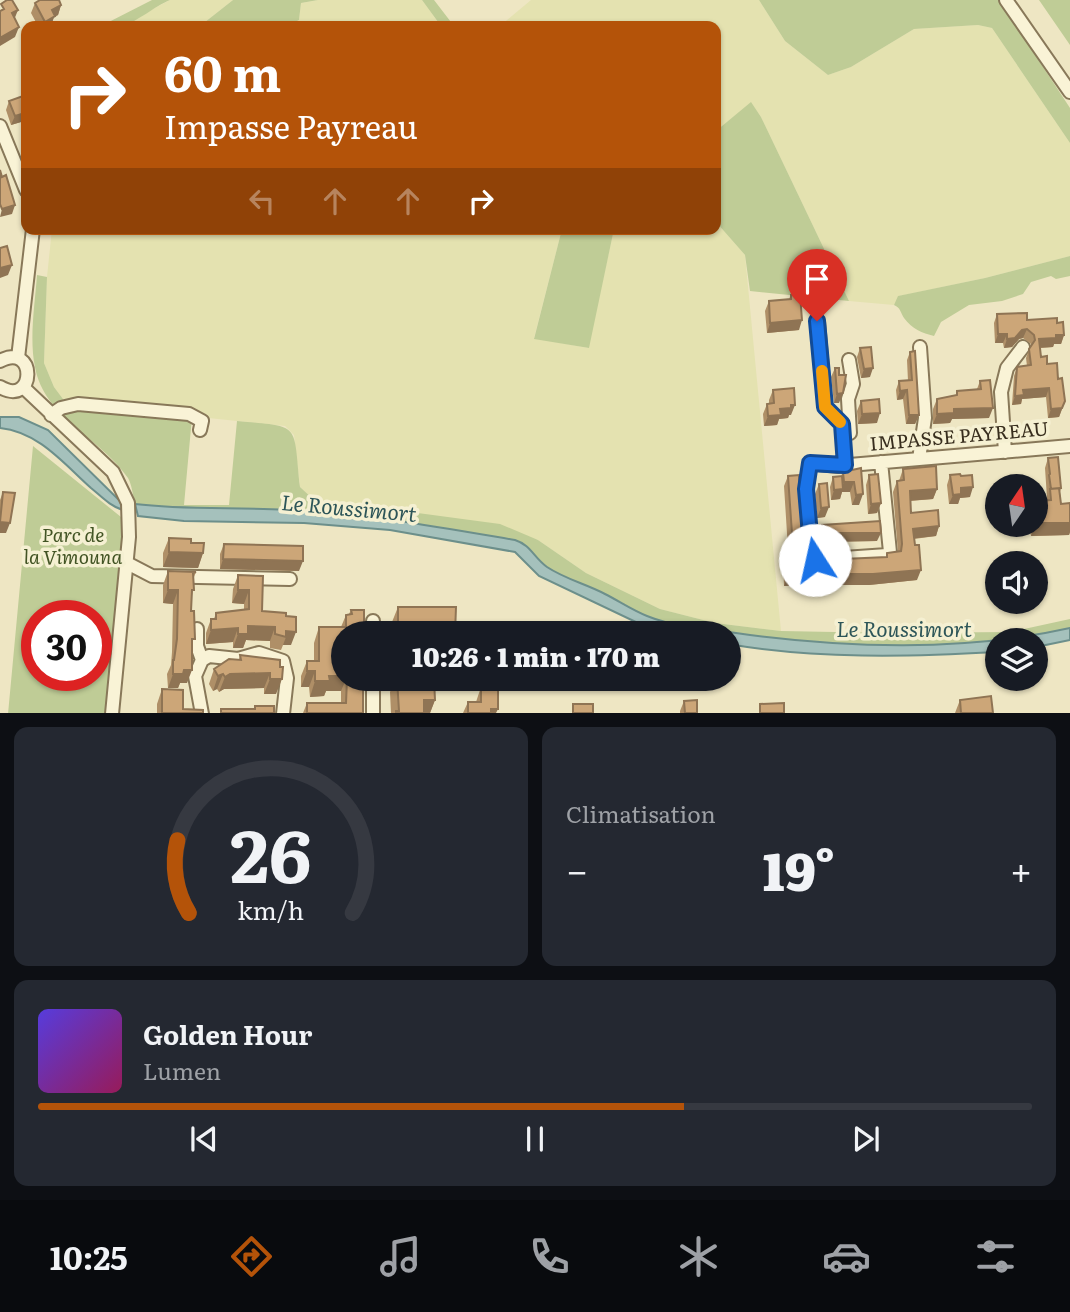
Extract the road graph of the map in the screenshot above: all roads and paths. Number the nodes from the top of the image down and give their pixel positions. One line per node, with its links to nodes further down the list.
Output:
1 (1006, 0): 2 (street)
2 (1070, 92)
3 (0, 126): 4 (street)
4 (21, 178)
5 (32, 235): 9 (street)
6 (817, 321): 20 (street)
7 (920, 347): 18 (street)
8 (1023, 347): 17 (street)
9 (18, 358): 11 (street); 13 (street)
10 (849, 360): 20 (street)
11 (0, 361)
12 (0, 387): 13 (street)
13 (23, 387): 14 (street)
14 (51, 415): 15 (street); 21 (street)
15 (200, 430)
16 (1070, 446): 17 (street, IMPASSE PAYREAU)
17 (1005, 452): 18 (street, IMPASSE PAYREAU)
18 (919, 459): 19 (street, IMPASSE PAYREAU)
19 (881, 462): 20 (street, IMPASSE PAYREAU); 20 (street, IMPASSE PAYREAU)
20 (850, 465)
21 (127, 563): 22 (street); 26 (street)
22 (290, 579)
23 (197, 629): 24 (street)
24 (202, 660): 27 (street); 28 (street)
25 (373, 691): 29 (street)
26 (112, 713)
27 (202, 713)
28 (284, 713)
29 (373, 713)

